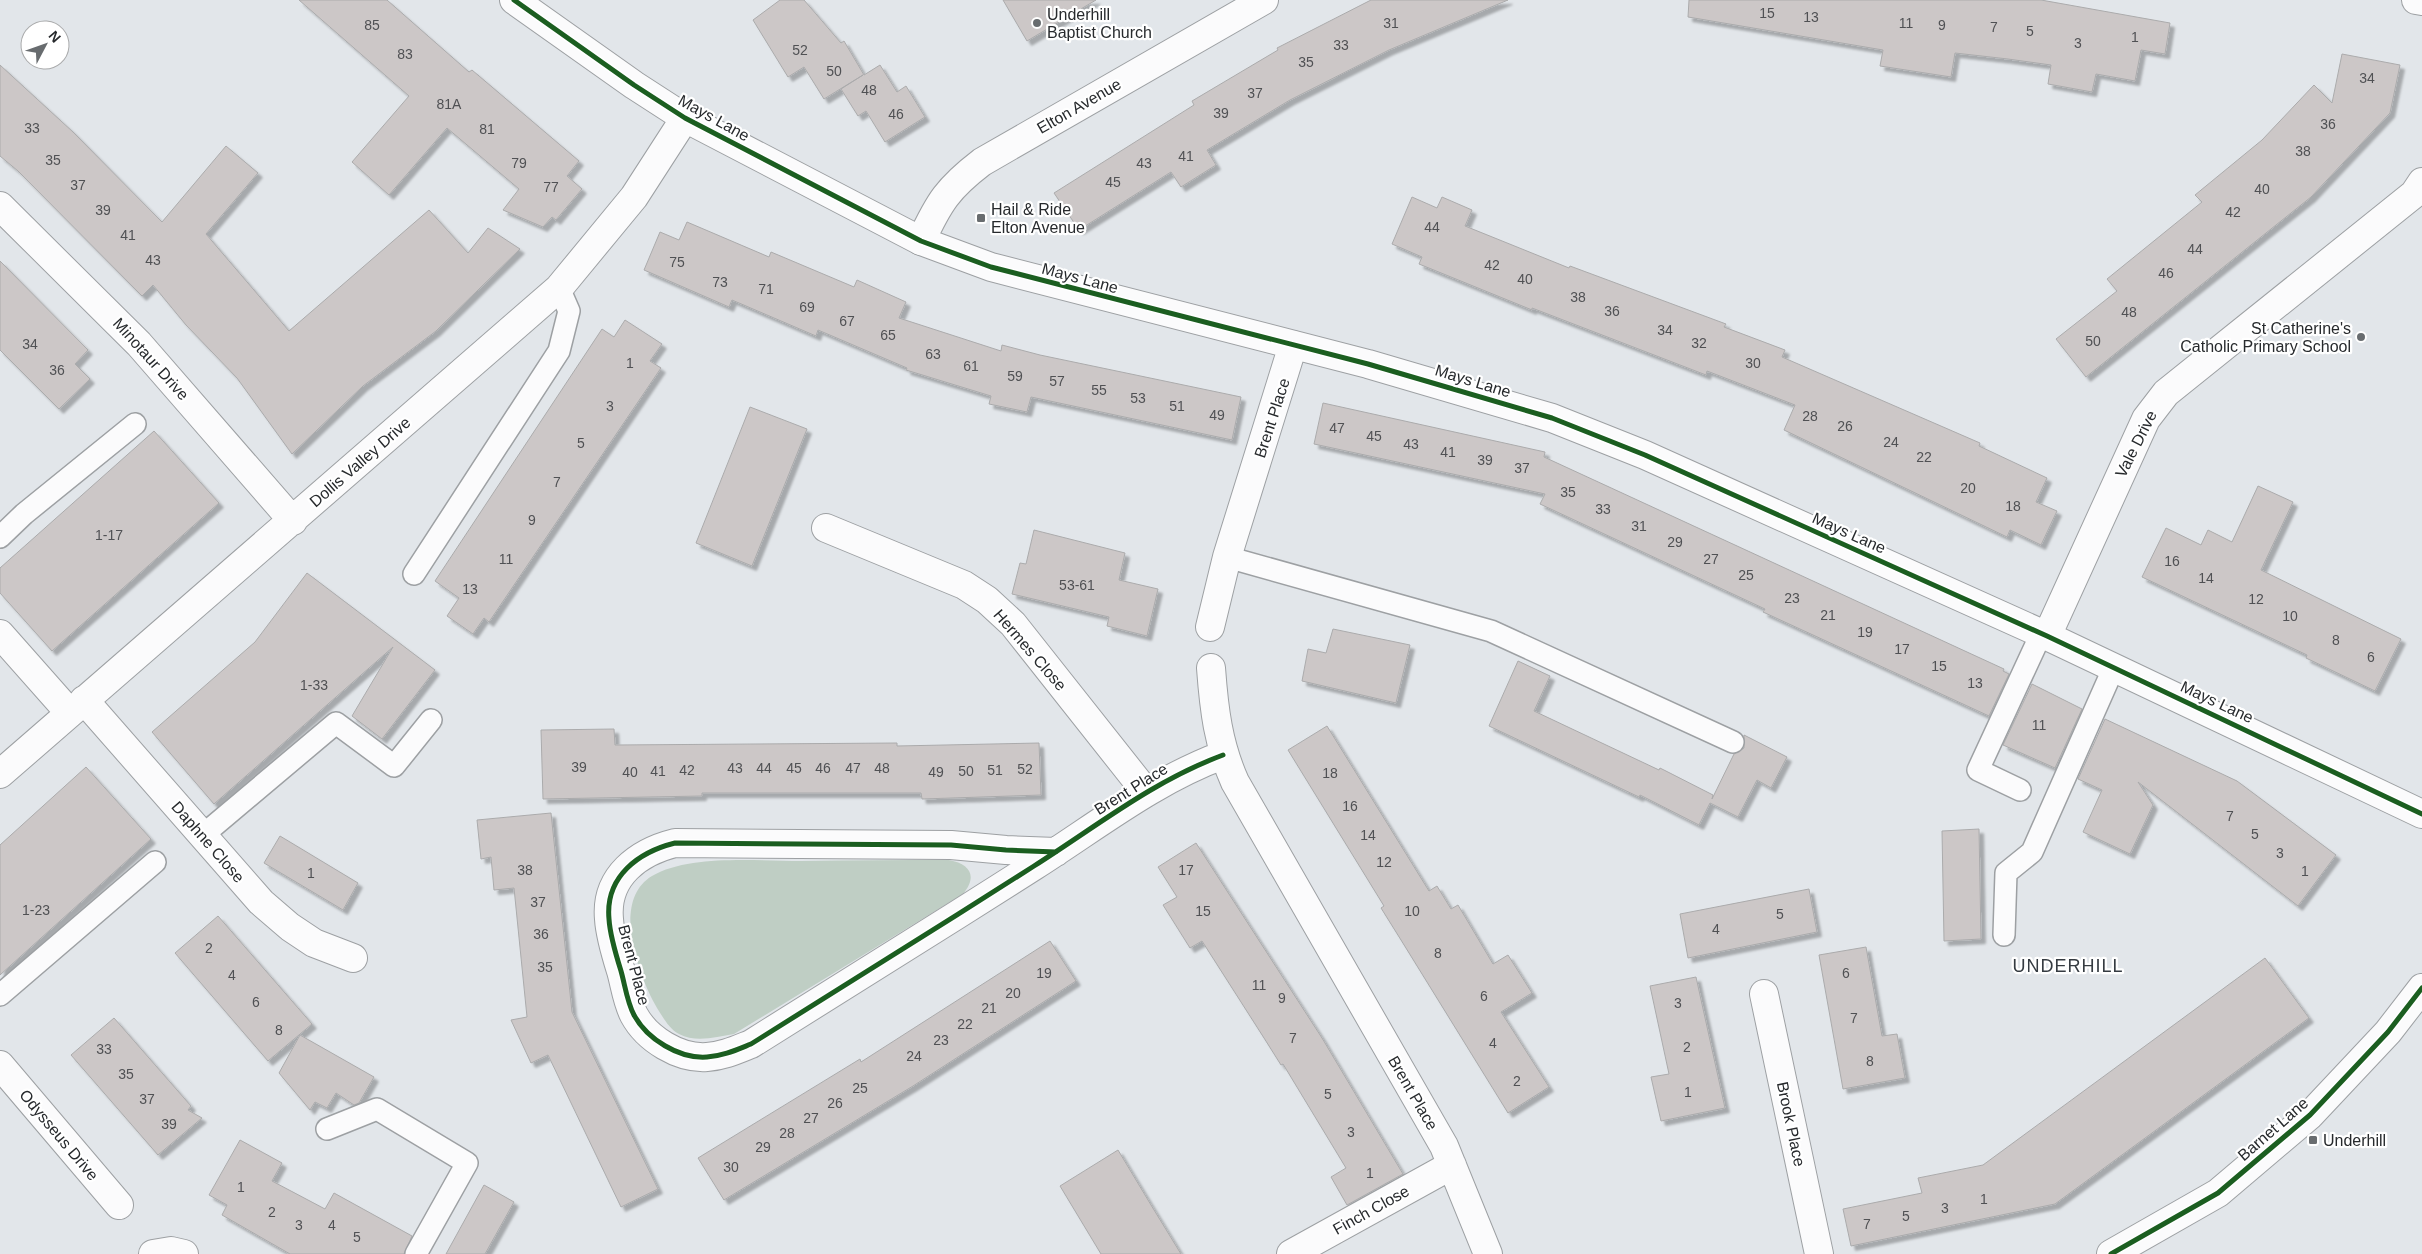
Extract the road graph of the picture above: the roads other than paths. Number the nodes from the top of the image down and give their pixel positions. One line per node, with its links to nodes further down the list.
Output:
1 (514, 0): 5 (street, Mays Lane)
2 (1264, 0): 8 (street, Elton Avenue)
3 (2416, 0): 4 (street)
4 (2422, 1)
5 (685, 118): 8 (street, Mays Lane); 9 (street, Dollis Valley Drive)
6 (2422, 182): 19 (street, Vale Drive)
7 (0, 206): 12 (street, Minotaur Drive)
8 (921, 241): 10 (street, Mays Lane)
9 (559, 288): 12 (street, Dollis Valley Drive); 16 (lane)
10 (1293, 344): 15 (street, Brent Place); 19 (street, Mays Lane)
11 (135, 424): 14 (lane)
12 (293, 521): 22 (street, Dollis Valley Drive)
13 (826, 528): 28 (street, Hermes Close)
14 (0, 537)
15 (1227, 558): 17 (street, Brent Place); 24 (lane)
16 (414, 574)
17 (1210, 627)
18 (0, 634): 22 (street, Daphne Close)
19 (2044, 635): 20 (street, Mays Lane); 27 (lane)
20 (2114, 667): 29 (street, Mays Lane); 33 (lane)
21 (1211, 668): 25 (street, Brent Place)
22 (76, 706): 26 (street, Dollis Valley Drive); 30 (street, Daphne Close)
23 (431, 720): 30 (lane)
24 (1733, 742)
25 (1223, 755): 28 (street, Brent Place); 40 (street, Brent Place)
26 (0, 774)
27 (2020, 790)
28 (1146, 792): 31 (street, Brent Place)
29 (2422, 814)
30 (203, 836): 34 (street, Daphne Close)
31 (1056, 852): 31 (street, Brent Place)
32 (155, 862): 37 (lane)
33 (2004, 935)
34 (353, 958)
35 (2422, 988): 46 (street, Barnet Lane)
36 (1764, 994): 45 (street, Brook Place)
37 (0, 995)
38 (0, 1065): 41 (street, Odysseus Drive)
39 (327, 1130): 42 (lane)
40 (1452, 1165): 43 (street, Finch Close); 44 (street, Brent Place)
41 (119, 1205)
42 (416, 1254)
43 (1291, 1254)
44 (1488, 1254)
45 (1819, 1254)
46 (2111, 1254)

